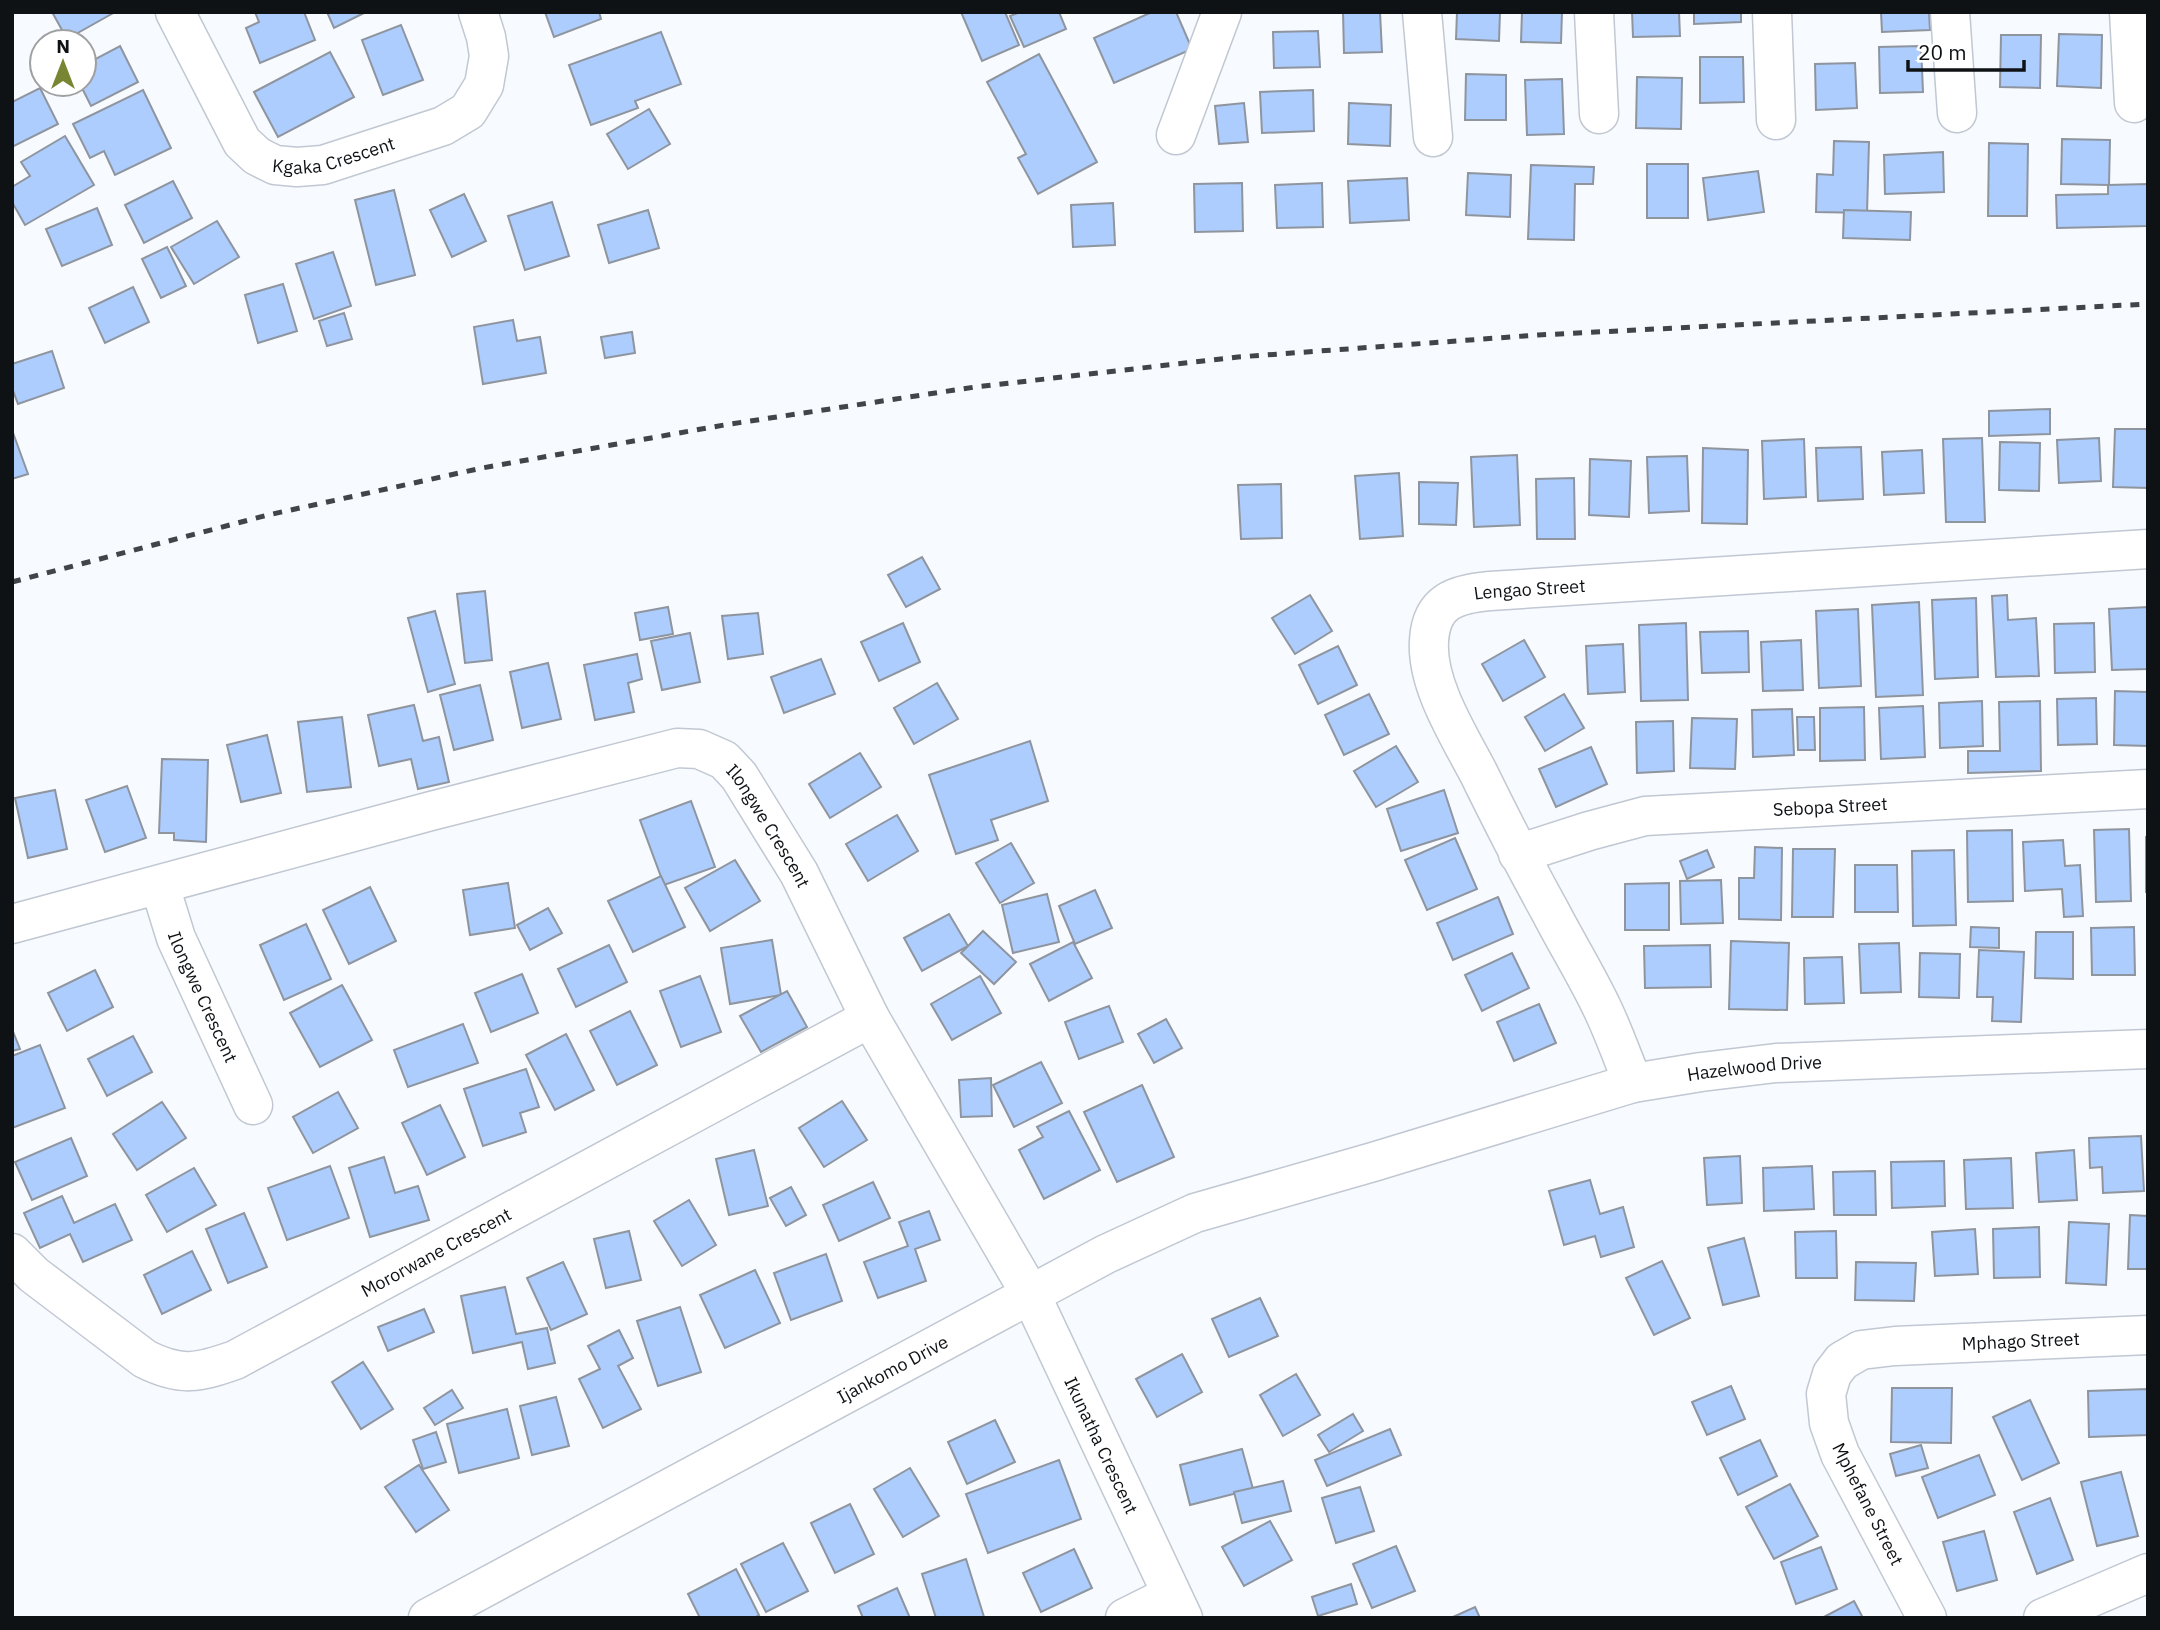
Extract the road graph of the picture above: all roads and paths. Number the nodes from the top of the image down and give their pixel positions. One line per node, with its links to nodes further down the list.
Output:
1 (175, 12): 2 (street, Kgaka Crescent)
2 (478, 12)
3 (1222, 12): 13 (street)
4 (1422, 12): 14 (street)
5 (1594, 12): 11 (street)
6 (1772, 12): 12 (street)
7 (1950, 12): 10 (street)
8 (2129, 12): 9 (street)
9 (2134, 103)
10 (1957, 113)
11 (1599, 114)
12 (1776, 120)
13 (1176, 135)
14 (1433, 136)
15 (2148, 549): 17 (street, Lengao Street)
16 (2148, 789): 17 (street, Sebopa Street)
17 (1518, 854): 22 (street, Lengao Street)
18 (160, 886): 19 (street, Ilongwe Crescent); 20 (street, Ilongwe Crescent); 23 (street, Ilongwe Crescent)
19 (12, 924)
20 (870, 1018): 25 (street, Mororwane Crescent); 26 (street, Ilongwe Crescent)
21 (2148, 1049): 22 (street, Hazelwood Drive)
22 (1633, 1083): 24 (street, Hazelwood Drive)
23 (253, 1105)
24 (1373, 1163): 26 (street, Ijankomo Drive)
25 (12, 1253)
26 (1031, 1295): 30 (street, Ikunatha Crescent); 31 (street, Ijankomo Drive)
27 (2148, 1335): 28 (street, Mphago Street)
28 (1895, 1346): 33 (street, Mphefane Street)
29 (2148, 1573): 34 (street)
30 (1177, 1607): 32 (street, Ikunatha Crescent)
31 (428, 1618)
32 (1125, 1618)
33 (1927, 1618)
34 (2043, 1618)

